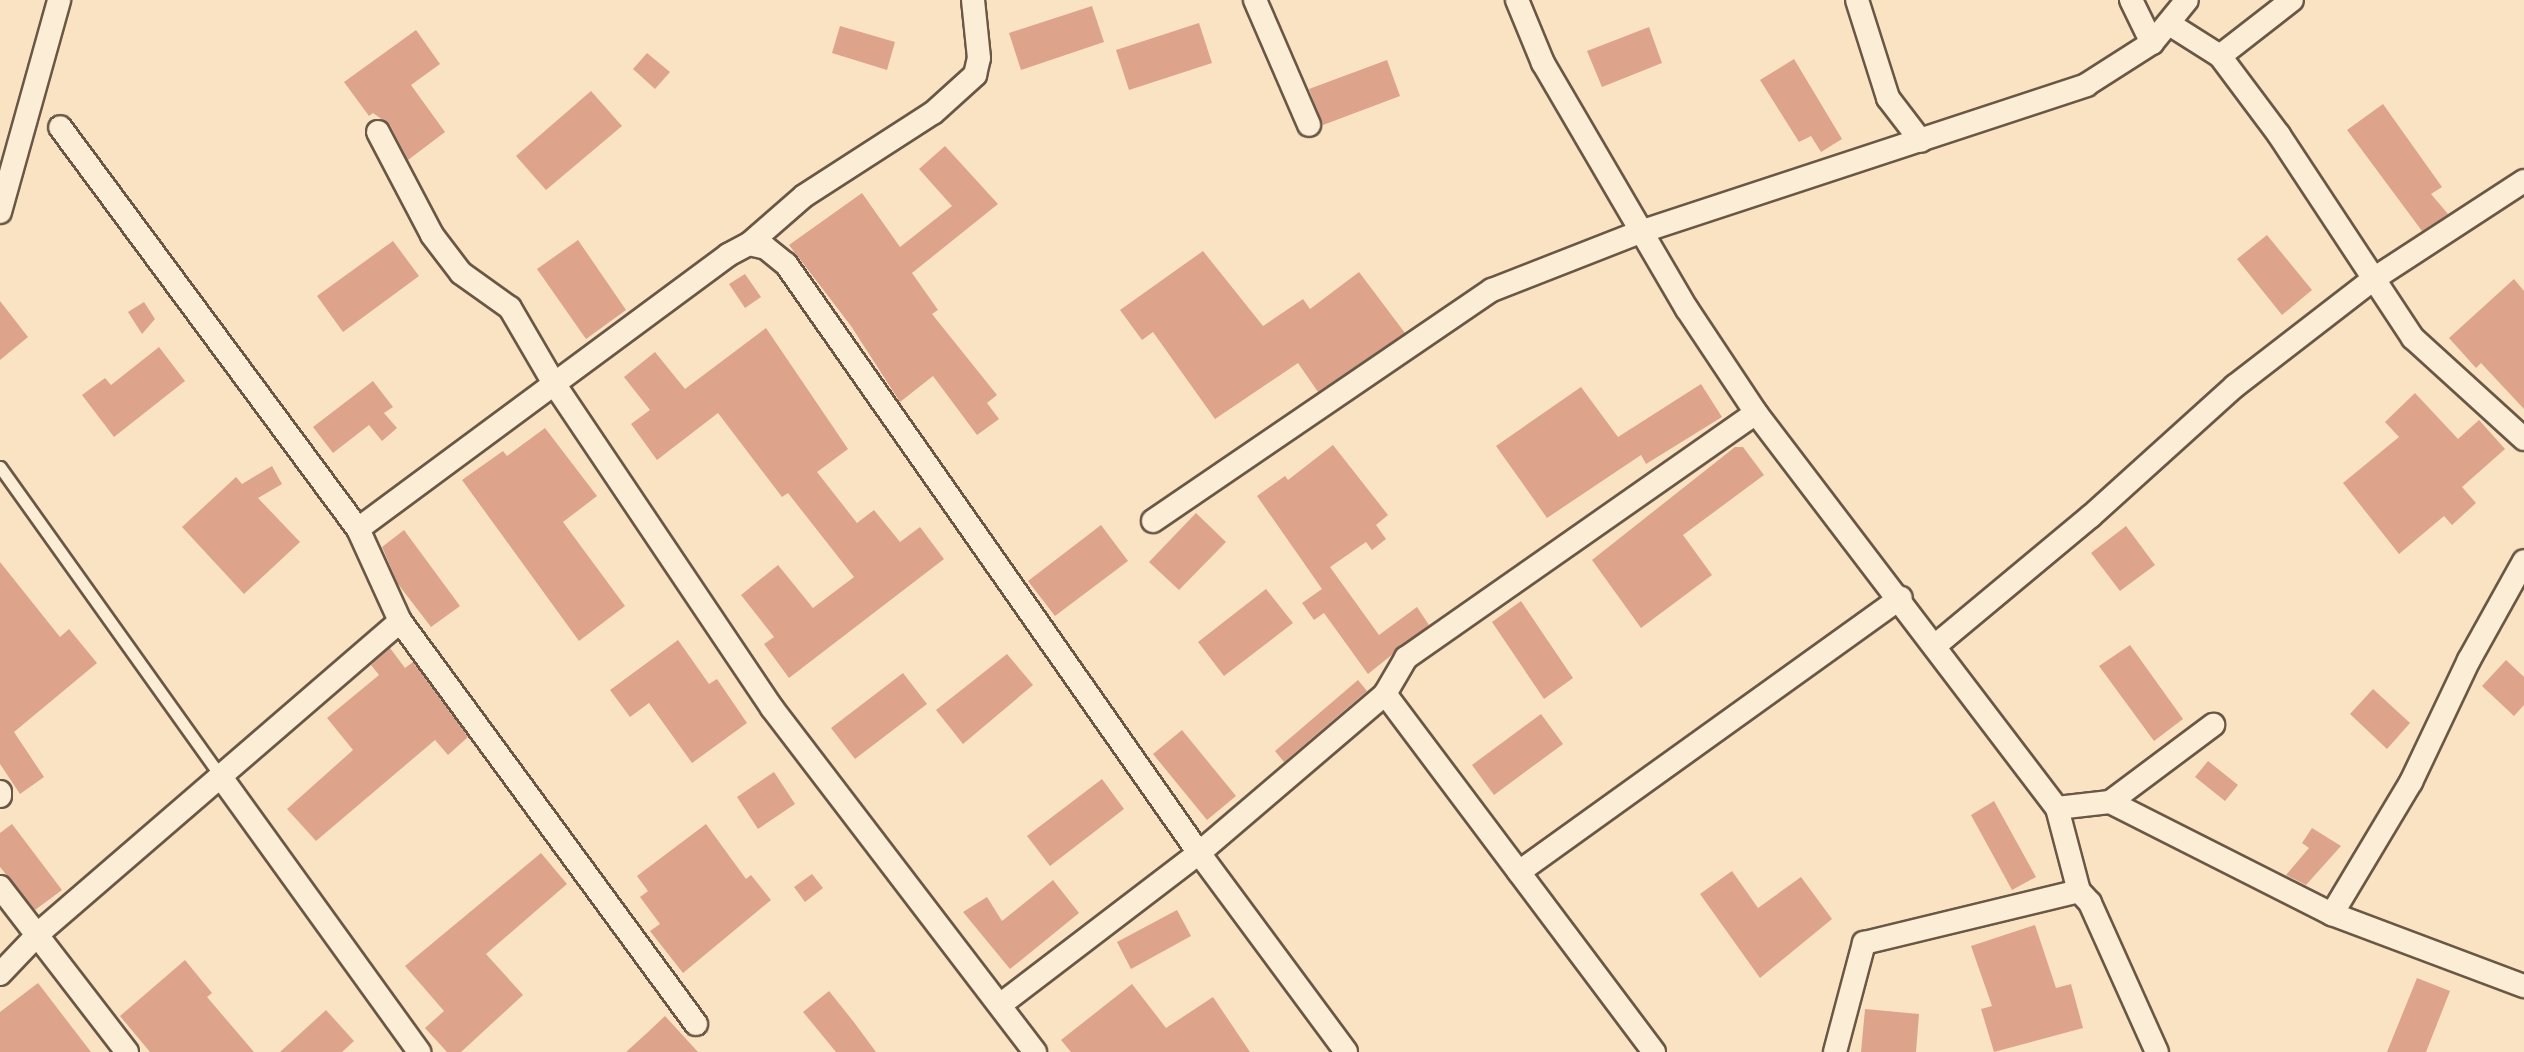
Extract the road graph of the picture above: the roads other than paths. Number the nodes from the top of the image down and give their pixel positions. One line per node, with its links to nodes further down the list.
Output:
1 (59, 0): 17 (street)
2 (973, 0): 19 (street)
3 (1255, 0): 12 (street)
4 (1517, 0): 18 (street)
5 (1857, 0): 15 (street)
6 (2131, 0): 10 (street)
7 (2187, 0): 9 (street)
8 (2292, 0): 11 (street)
9 (2171, 25): 10 (street); 11 (street)
10 (2152, 43): 15 (street)
11 (2220, 56): 20 (street)
12 (1309, 125)
13 (60, 127): 26 (street)
14 (378, 132): 21 (street)
15 (1921, 141): 18 (street)
16 (2524, 181): 20 (street)
17 (0, 212)
18 (1640, 232): 22 (street); 25 (street)
19 (749, 244): 21 (street); 36 (street)
20 (2372, 280): 23 (street); 30 (street)
21 (553, 382): 26 (street); 44 (street)
22 (1756, 413): 28 (street); 31 (street)
23 (2524, 439)
24 (0, 467): 33 (lane)
25 (1153, 521)
26 (358, 529): 29 (street)
27 (2524, 561): 40 (street)
28 (1901, 598): 30 (street); 37 (street)
29 (400, 621): 33 (street); 45 (street)
30 (1936, 645): 35 (street)
31 (1385, 694): 36 (street); 37 (street)
32 (2213, 725): 34 (street)
33 (221, 777): 41 (street); 47 (street)
34 (2110, 802): 35 (street); 40 (street)
35 (2057, 808): 39 (street)
36 (1199, 853): 44 (street); 49 (street)
37 (1519, 872): 50 (street)
38 (0, 887): 41 (street)
39 (2079, 891): 51 (street); 52 (street)
40 (2332, 914): 43 (street)
41 (39, 933): 42 (street); 46 (street)
42 (0, 974)
43 (2524, 986)
44 (1000, 1005): 48 (street)
45 (696, 1024)
46 (127, 1052)
47 (419, 1052)
48 (1035, 1052)
49 (1346, 1052)
50 (1654, 1052)
51 (1835, 1052)
52 (2157, 1052)

